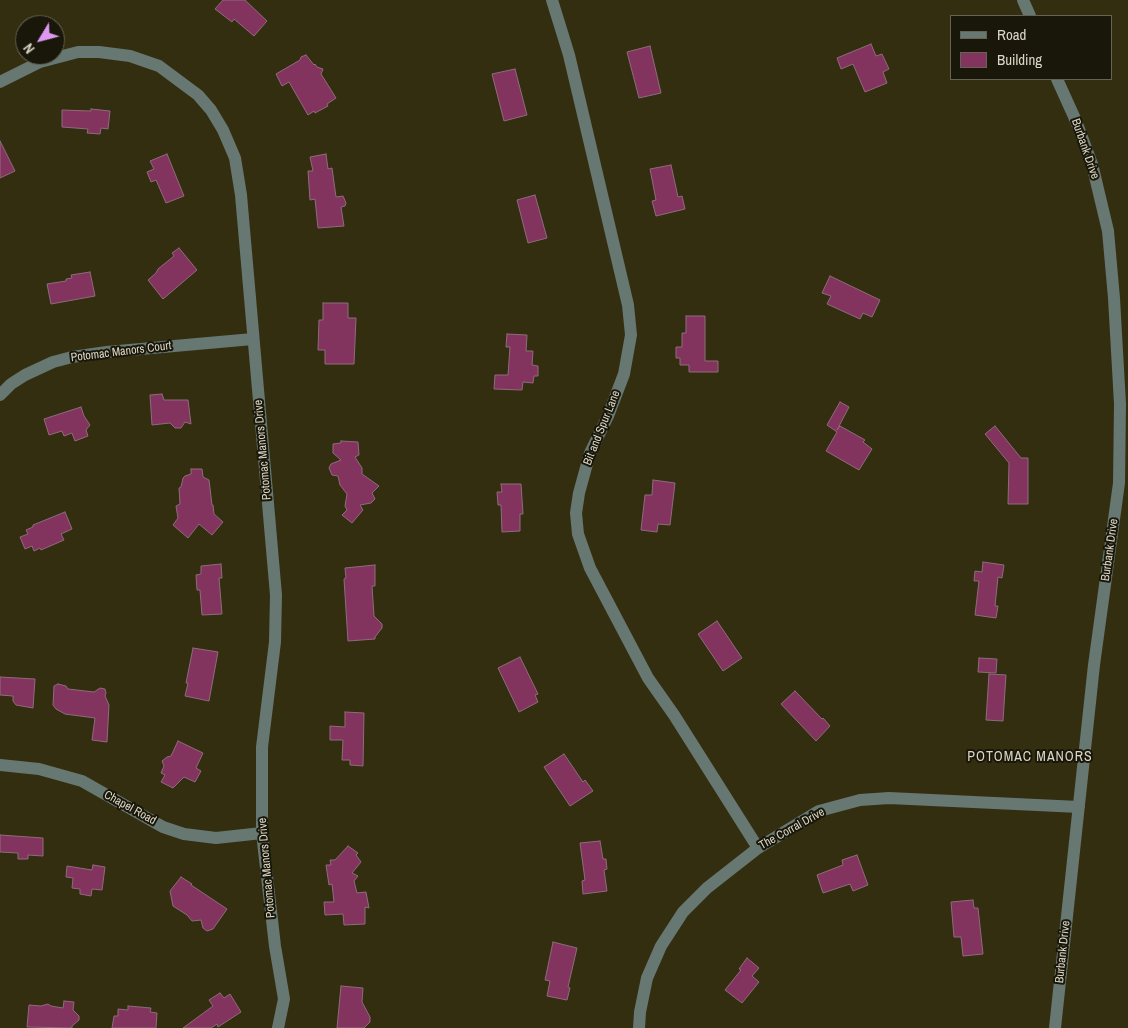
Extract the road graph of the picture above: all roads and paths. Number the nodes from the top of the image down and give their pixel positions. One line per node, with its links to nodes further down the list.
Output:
1 (552, 0): 11 (street, Bit and Spur Lane)
2 (1023, 0): 3 (street)
3 (1030, 15)
4 (1057, 80): 9 (street, Burbank Drive)
5 (0, 82): 6 (street, Potomac Manors Drive)
6 (253, 339): 7 (street, Potomac Manors Court); 10 (street, Potomac Manors Drive)
7 (0, 395)
8 (0, 765): 10 (street, Chapel Road)
9 (1079, 807): 11 (street, The Corral Drive); 14 (street, Burbank Drive)
10 (262, 833): 12 (street, Potomac Manors Drive)
11 (758, 848): 13 (street, The Corral Drive)
12 (278, 1028)
13 (638, 1028)
14 (1055, 1028)

